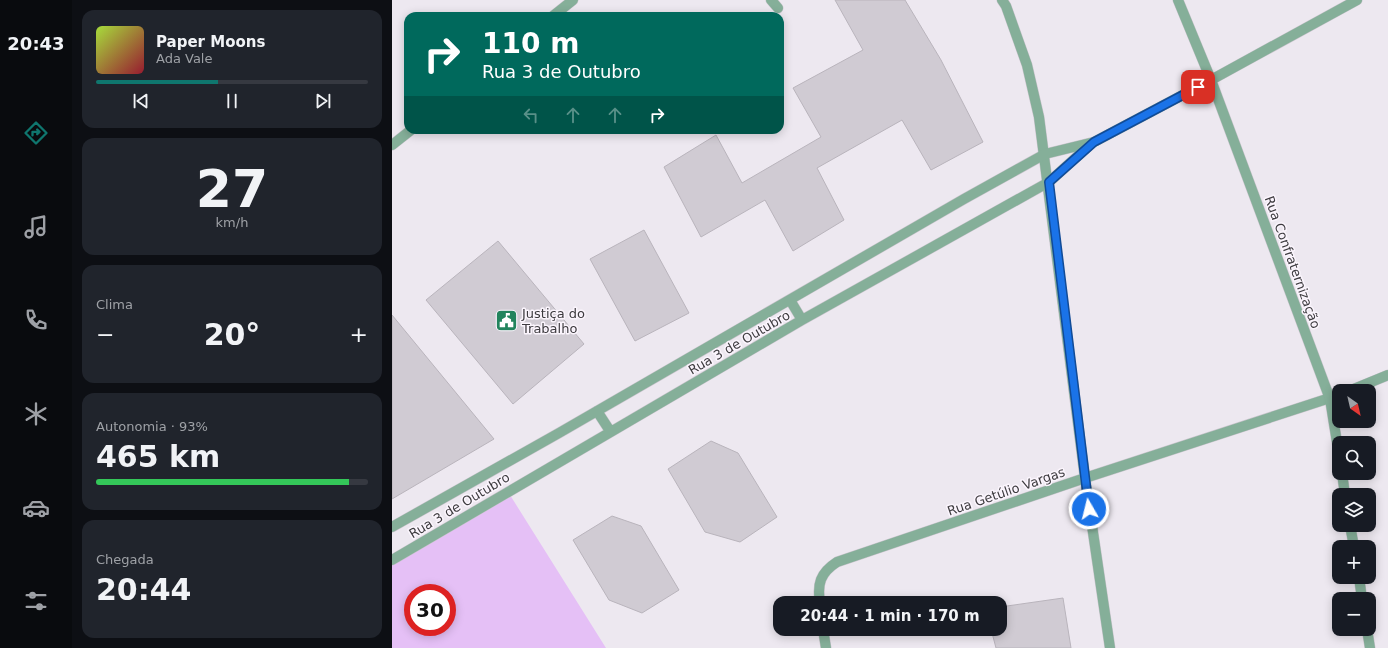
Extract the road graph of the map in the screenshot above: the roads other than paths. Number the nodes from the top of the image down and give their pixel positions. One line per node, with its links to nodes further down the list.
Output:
1 (573, 0): 7 (street)
2 (771, 0): 6 (street)
3 (1002, 0): 12 (street)
4 (1178, 0): 8 (street, Rua Confraternização)
5 (1357, 0): 8 (street, Rua 3 de Outubro)
6 (778, 8)
7 (558, 12)
8 (1211, 80): 10 (street, Rua 3 de Outubro); 18 (street, Rua Confraternização)
9 (406, 134): 11 (street)
10 (1094, 142): 12 (street, Rua 3 de Outubro); 13 (street, Rua 3 de Outubro)
11 (392, 145)
12 (1045, 154): 13 (street); 14 (street, Rua 3 de Outubro)
13 (1049, 182): 15 (street, Rua 3 de Outubro); 22 (street)
14 (790, 300): 15 (street); 20 (street, Rua 3 de Outubro)
15 (802, 320): 21 (street, Rua 3 de Outubro)
16 (1388, 375): 17 (street)
17 (1367, 384)
18 (1332, 392)
19 (1332, 398): 22 (street, Rua Getúlio Vargas)
20 (597, 411): 21 (street); 23 (street, Rua 3 de Outubro)
21 (610, 431): 24 (street, Rua 3 de Outubro)
22 (1085, 478): 25 (street, Rua Getúlio Vargas); 29 (street)
23 (392, 527)
24 (392, 560)
25 (819, 596)
26 (824, 636): 28 (street)
27 (1368, 636): 30 (street)
28 (826, 648)
29 (1110, 648)
30 (1370, 648)

